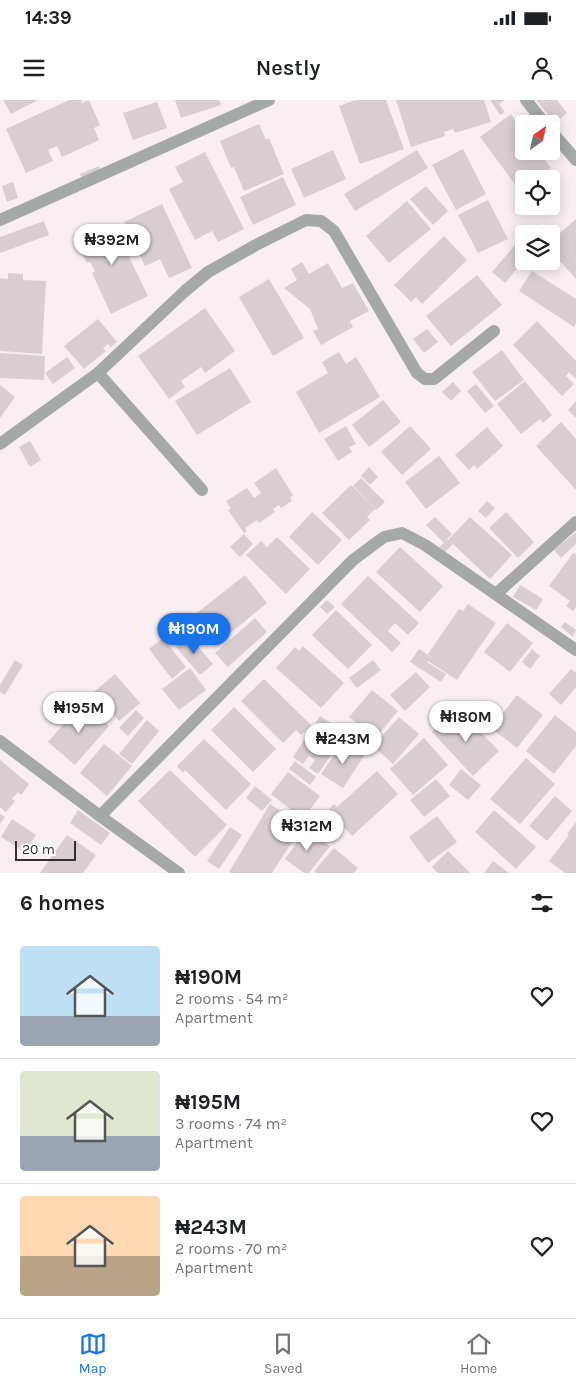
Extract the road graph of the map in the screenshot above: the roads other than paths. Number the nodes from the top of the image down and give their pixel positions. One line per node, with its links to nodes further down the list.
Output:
1 (269, 100): 6 (street)
2 (526, 100): 3 (street)
3 (538, 115)
4 (560, 141): 5 (street)
5 (576, 160)
6 (0, 220)
7 (494, 331): 8 (street)
8 (98, 373): 9 (street); 10 (street)
9 (0, 444)
10 (202, 490)
11 (576, 522): 12 (street)
12 (496, 594): 13 (street); 15 (street)
13 (576, 650)
14 (0, 740): 15 (street)
15 (100, 816): 16 (street)
16 (179, 873)

